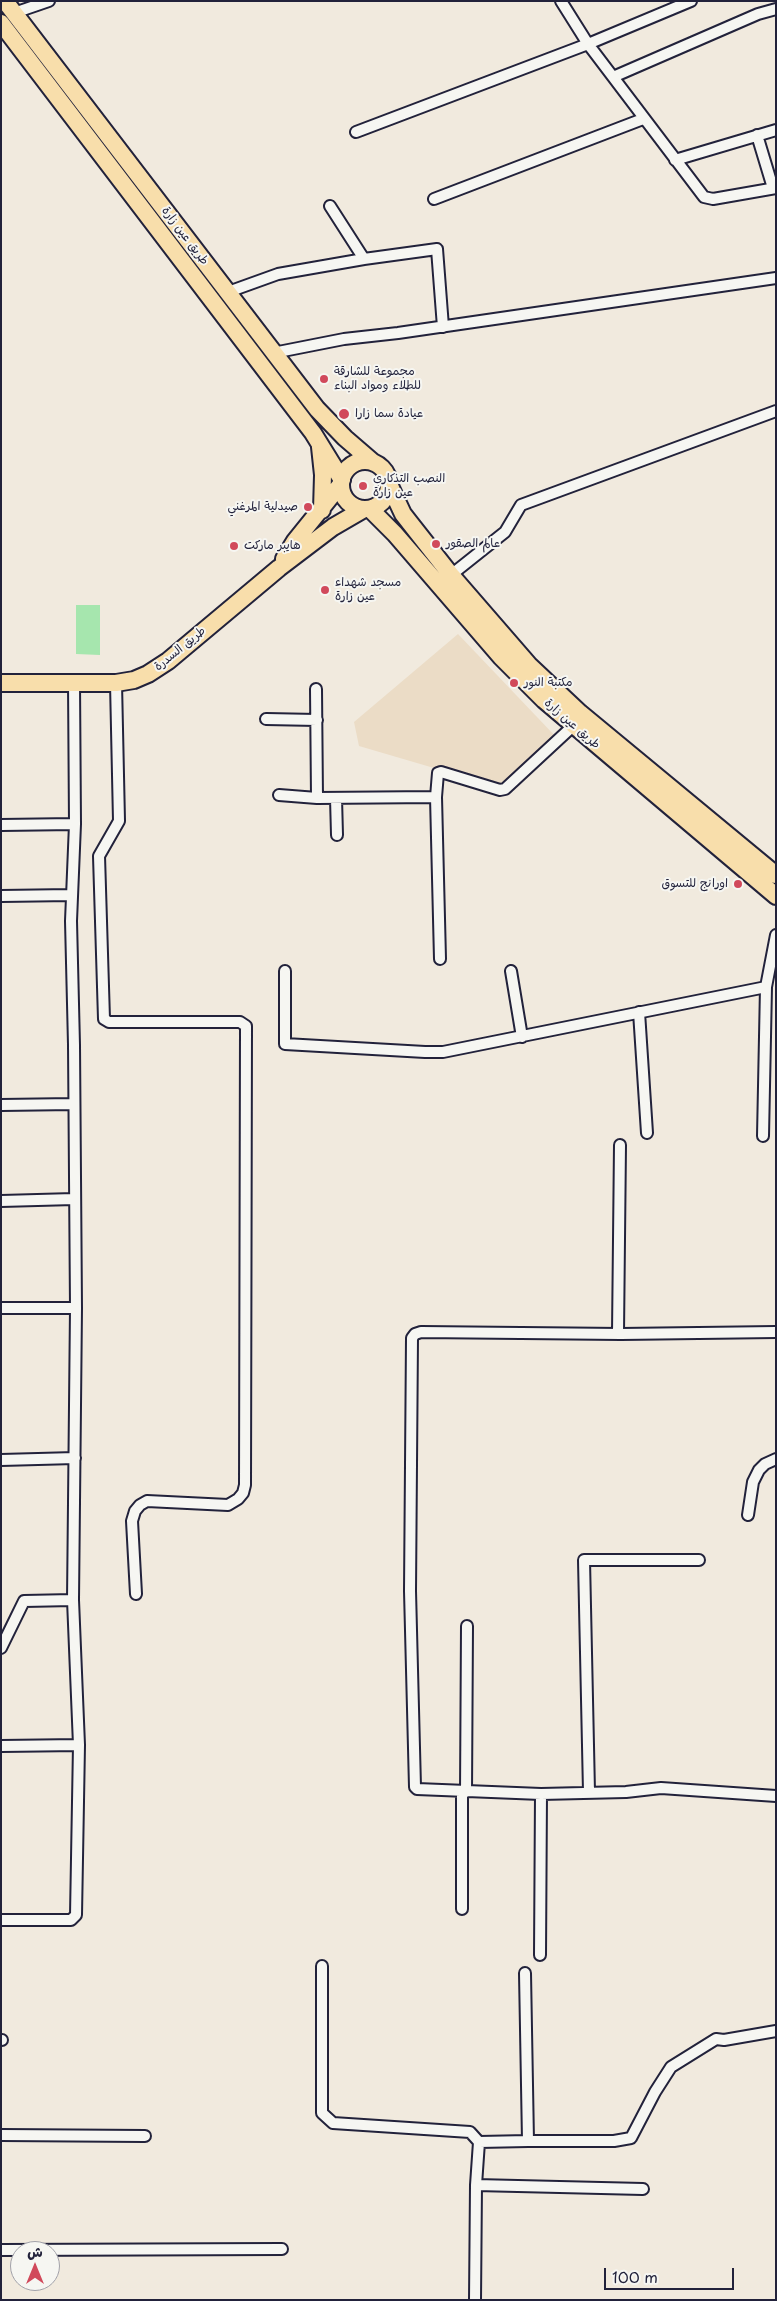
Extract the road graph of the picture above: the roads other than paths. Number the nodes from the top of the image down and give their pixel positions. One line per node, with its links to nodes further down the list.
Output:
1 (49, 1): 5 (street)
2 (561, 1): 6 (street)
3 (691, 1): 6 (street)
4 (776, 10): 7 (street)
5 (7, 13): 18 (main road, طريق عين زارة); 23 (main road, طريق عين زارة)
6 (588, 44): 7 (street); 10 (street)
7 (613, 77): 8 (street)
8 (643, 118): 12 (street); 14 (street)
9 (776, 130): 11 (street)
10 (356, 132)
11 (757, 135): 12 (street); 13 (street)
12 (675, 160): 13 (street)
13 (774, 188)
14 (434, 199)
15 (330, 206): 16 (street)
16 (364, 259): 18 (street); 19 (street)
17 (776, 278): 19 (street)
18 (228, 292): 20 (main road, طريق عين زارة)
19 (443, 327): 20 (street)
20 (274, 354): 22 (main road, طريق عين زارة)
21 (776, 412): 33 (street)
22 (345, 438): 24 (main road); 25 (main road, طريق عين زارة)
23 (318, 440): 24 (main road, طريق عين زارة); 29 (main road)
24 (329, 457): 26 (main road, طريق عين زارة)
25 (374, 463): 26 (main road); 27 (main road)
26 (342, 482): 28 (main road); 29 (main road)
27 (389, 484): 28 (main road); 30 (main road, طريق عين زارة)
28 (367, 509): 31 (main road, طريق عين زارة); 32 (main road, طريق السدرة)
29 (322, 510): 32 (main road)
30 (403, 514): 31 (main road); 33 (main road, طريق عين زارة)
31 (388, 527): 40 (main road, طريق عين زارة)
32 (279, 568): 36 (main road, طريق السدرة)
33 (451, 574): 48 (main road, طريق عين زارة)
34 (1, 683): 35 (main road, طريق السدرة)
35 (74, 683): 36 (main road, طريق السدرة); 45 (street)
36 (116, 683): 75 (street)
37 (316, 689): 39 (street)
38 (266, 719): 39 (street)
39 (317, 720): 43 (street)
40 (573, 726): 42 (street); 51 (main road, طريق عين زارة)
41 (279, 795): 43 (street)
42 (436, 797): 44 (street); 53 (street)
43 (317, 798): 44 (street)
44 (336, 798): 47 (street)
45 (75, 824): 46 (street); 49 (street)
46 (1, 825)
47 (337, 834)
48 (776, 876)
49 (71, 895): 50 (street); 59 (street)
50 (1, 896)
51 (776, 896)
52 (776, 934): 56 (street)
53 (440, 959)
54 (285, 971): 58 (street)
55 (511, 971): 58 (street)
56 (766, 988): 57 (street); 62 (street)
57 (639, 1012): 58 (street); 61 (street)
58 (522, 1037)
59 (74, 1104): 60 (street); 64 (street)
60 (1, 1105)
61 (647, 1133)
62 (763, 1136)
63 (620, 1145): 69 (street)
64 (74, 1199): 65 (street); 67 (street)
65 (1, 1201)
66 (1, 1308): 67 (street)
67 (76, 1308): 70 (street)
68 (776, 1332): 69 (street)
69 (618, 1333): 81 (street)
70 (75, 1458): 72 (street); 76 (street)
71 (776, 1459): 73 (street)
72 (1, 1460)
73 (748, 1515)
74 (699, 1560): 82 (street)
75 (136, 1594)
76 (74, 1600): 78 (street); 79 (street)
77 (467, 1626): 81 (street)
78 (1, 1648)
79 (79, 1745): 80 (street); 86 (street)
80 (1, 1746)
81 (464, 1792): 83 (street); 85 (street)
82 (589, 1792): 83 (street); 84 (street)
83 (542, 1794): 87 (street)
84 (776, 1796)
85 (462, 1909)
86 (1, 1920)
87 (540, 1955)
88 (322, 1966): 94 (street)
89 (525, 1973): 93 (street)
90 (776, 2031): 93 (street)
91 (1, 2135): 92 (street)
92 (145, 2136)
93 (528, 2141): 94 (street)
94 (479, 2142): 95 (street)
95 (476, 2185): 96 (street); 99 (street)
96 (643, 2189)
97 (1, 2250): 98 (street)
98 (282, 2250)
99 (475, 2300)

